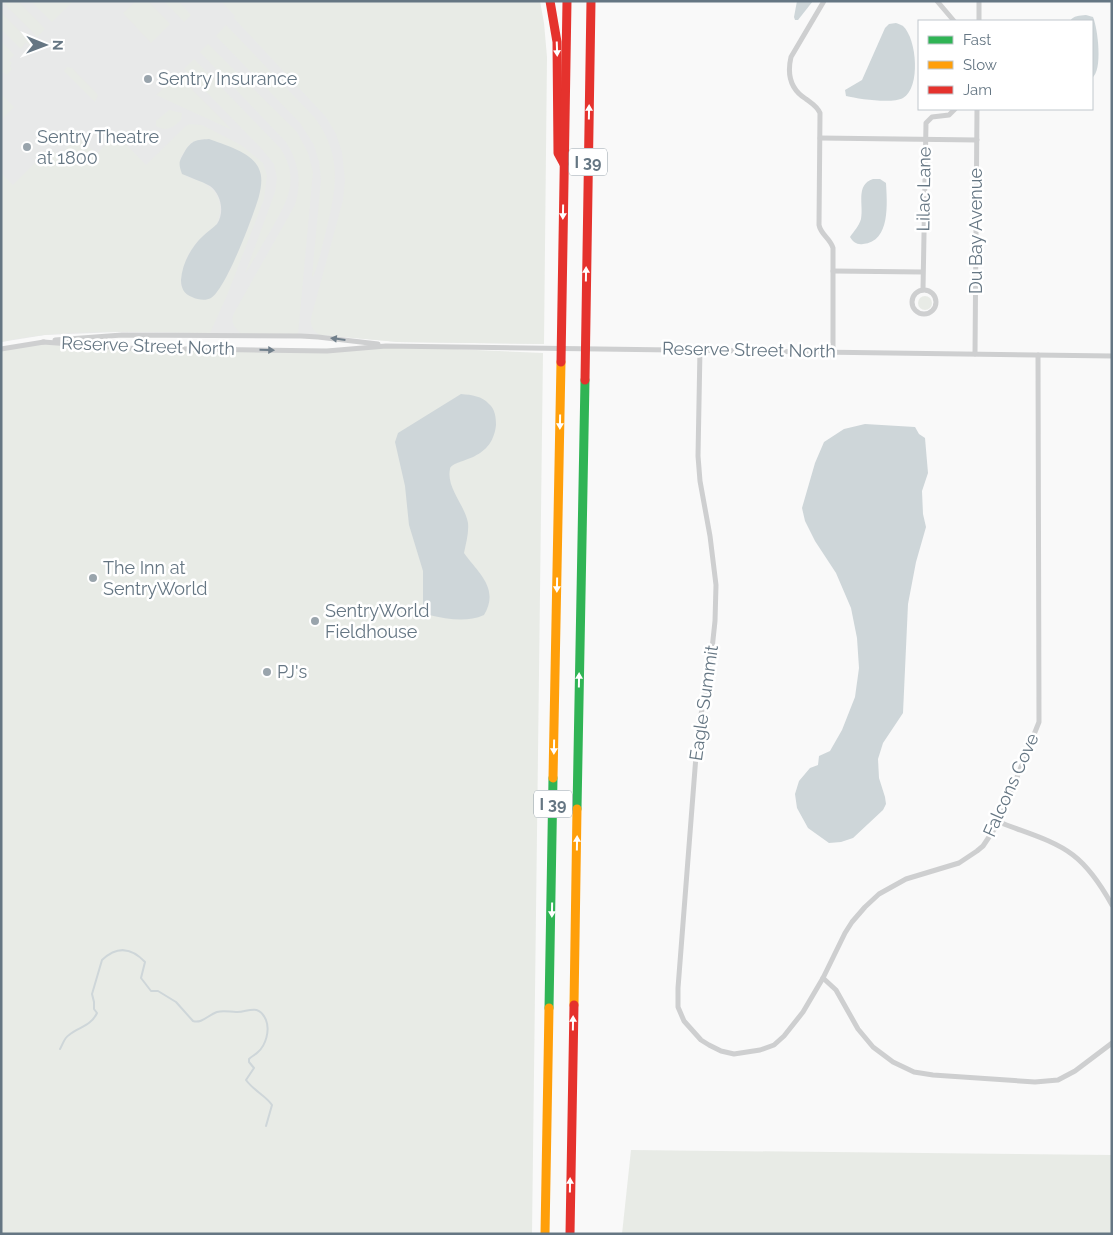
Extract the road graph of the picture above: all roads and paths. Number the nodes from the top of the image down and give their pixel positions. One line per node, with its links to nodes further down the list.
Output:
1 (550, 1): 14 (highway, one-way to 14)
2 (567, 1): 14 (highway, I 39)
3 (591, 1): 32 (highway, I 39, one-way to 3)
4 (824, 1): 11 (street)
5 (937, 1): 7 (street)
6 (979, 1): 8 (street)
7 (953, 20)
8 (979, 20)
9 (954, 110): 13 (street, Lilac Lane)
10 (978, 110): 12 (street, Du Bay Avenue)
11 (820, 138): 13 (street); 15 (street)
12 (977, 140): 13 (street); 23 (street, Du Bay Avenue)
13 (925, 141): 16 (street, Lilac Lane)
14 (564, 164): 31 (highway, I 39, one-way to 31)
15 (833, 271): 16 (street); 22 (street)
16 (922, 272): 17 (street, Lilac Lane)
17 (923, 290): 17 (street, Lilac Lane)
18 (43, 342): 19 (street, Reserve Street North, one-way to 19); 19 (street, Reserve Street North, one-way to 18); 20 (street)
19 (386, 346): 21 (street, Reserve Street North)
20 (1, 349)
21 (700, 349): 22 (street, Reserve Street North); 30 (street, Eagle Summit)
22 (833, 352): 23 (street, Reserve Street North)
23 (975, 354): 24 (street, Reserve Street North)
24 (1038, 356): 25 (street, Reserve Street North); 26 (street, Falcons Cove)
25 (1112, 356)
26 (999, 822): 27 (street); 28 (street, Falcons Cove)
27 (1112, 905)
28 (823, 978): 29 (street); 30 (street, Falcons Cove)
29 (1112, 1043)
30 (709, 1045)
31 (545, 1234)
32 (570, 1234)

